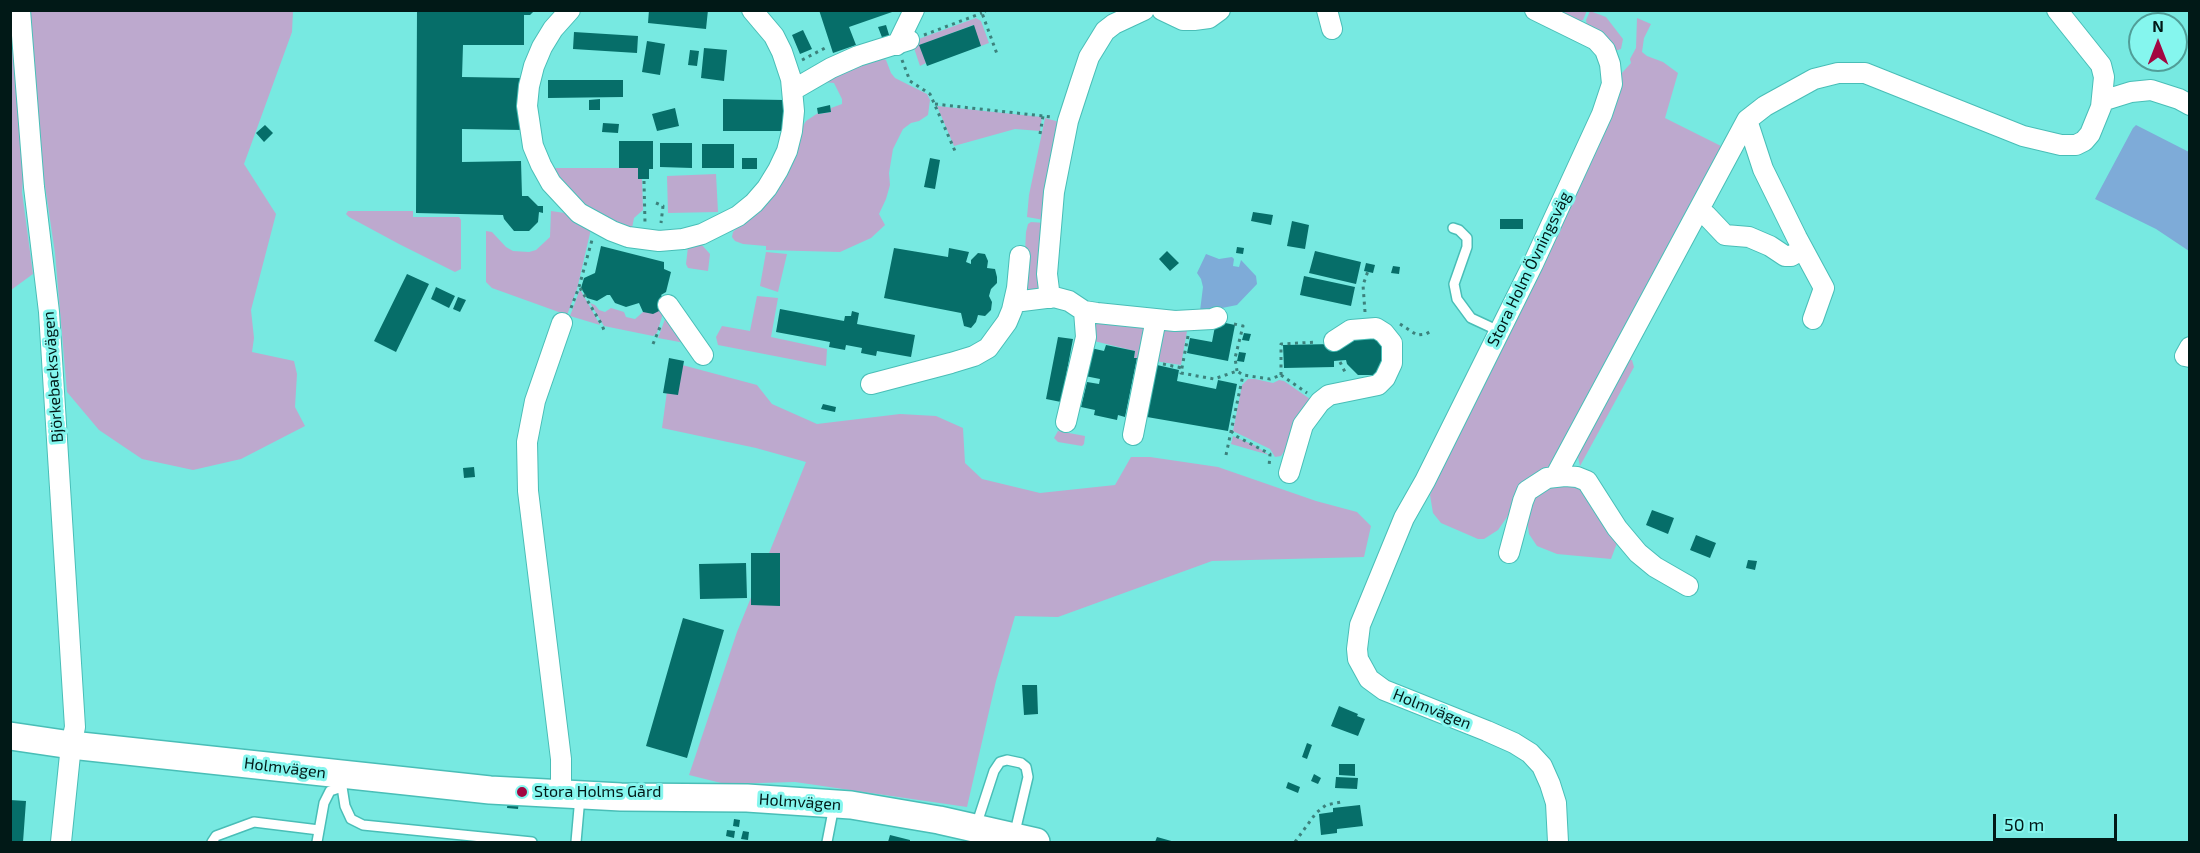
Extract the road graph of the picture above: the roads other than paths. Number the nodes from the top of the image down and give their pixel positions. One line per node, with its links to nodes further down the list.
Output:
1 (20, 10): 40 (street, Björkebacksvägen)
2 (570, 10): 10 (street)
3 (752, 10): 10 (street)
4 (914, 10): 10 (street)
5 (1144, 10): 18 (street)
6 (1162, 10): 7 (street)
7 (1220, 10)
8 (1535, 10): 26 (street, Stora Holm Övningsväg)
9 (2057, 10): 11 (street)
10 (793, 90)
11 (2102, 101): 12 (street); 13 (street)
12 (2190, 105)
13 (1747, 120): 14 (street); 16 (street)
14 (1698, 211): 16 (street); 35 (street)
15 (1453, 228): 26 (lane)
16 (1803, 249): 24 (street)
17 (1020, 256): 19 (street)
18 (1050, 298): 19 (street); 21 (street)
19 (1014, 302): 31 (street)
20 (668, 305): 29 (street)
21 (1084, 311): 23 (street); 32 (street)
22 (1218, 317): 23 (street)
23 (1156, 319): 33 (street)
24 (1813, 319)
25 (565, 320): 42 (street)
26 (1500, 331): 37 (street, Stora Holm Övningsväg)
27 (1334, 341): 34 (street)
28 (2190, 347): 30 (street)
29 (703, 355)
30 (2190, 357)
31 (871, 384)
32 (1066, 422)
33 (1133, 435)
34 (1289, 473)
35 (1555, 477): 36 (street); 38 (street)
36 (1509, 553)
37 (1389, 555): 53 (street, Holmvägen)
38 (1688, 586)
39 (10, 736): 40 (street, Holmvägen)
40 (71, 745): 41 (street, Holmvägen); 47 (street, Björkebacksvägen)
41 (342, 781): 42 (street, Holmvägen); 45 (lane); 50 (lane)
42 (570, 795): 43 (street, Holmvägen); 51 (lane)
43 (834, 804): 44 (street, Holmvägen); 52 (lane)
44 (976, 828): 46 (street, Holmvägen); 46 (lane)
45 (319, 830): 48 (lane); 49 (lane)
46 (1025, 840)
47 (61, 843)
48 (212, 843)
49 (317, 843)
50 (532, 843)
51 (576, 843)
52 (827, 843)
53 (1558, 843)

